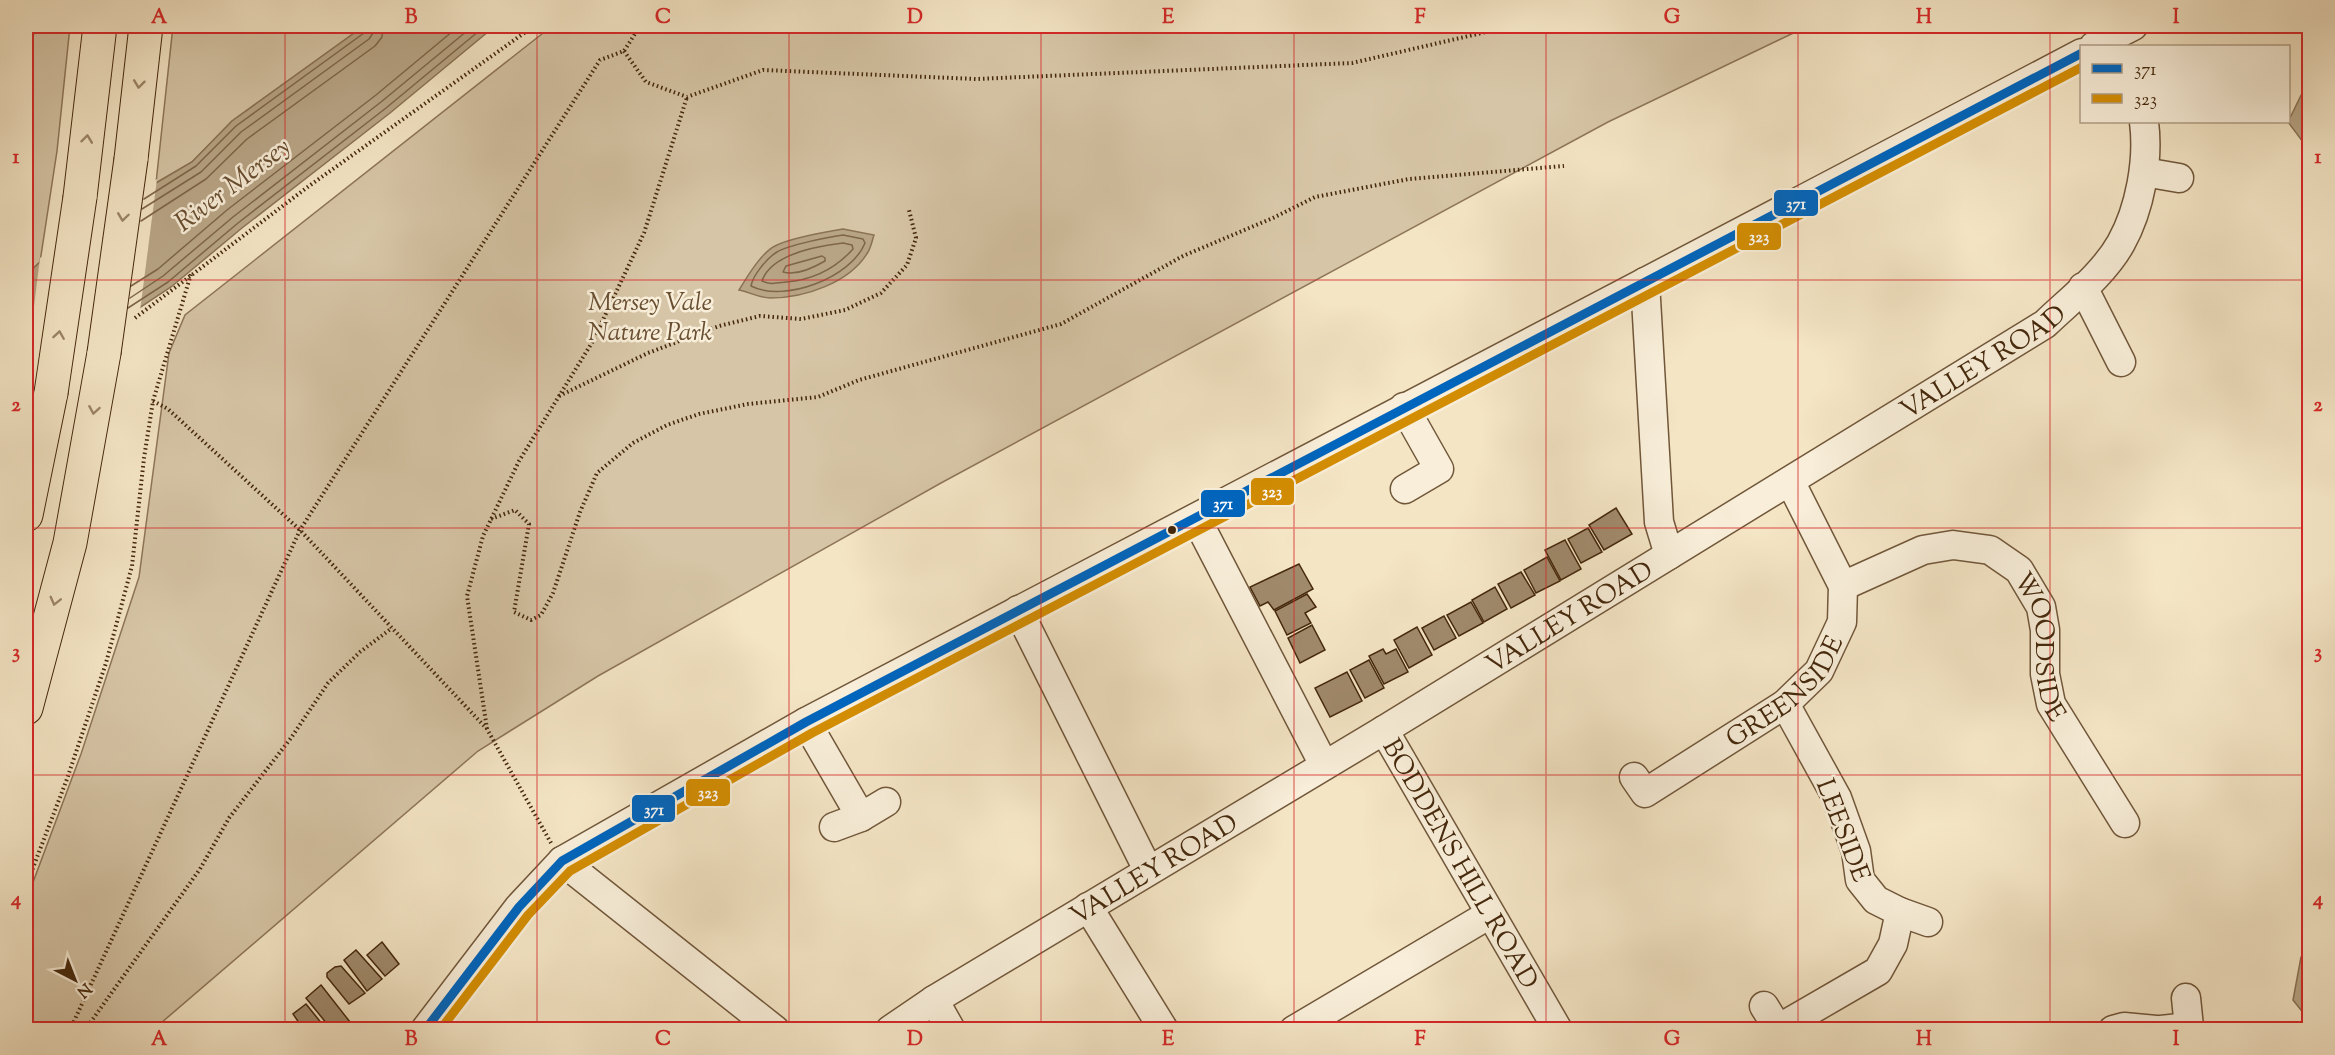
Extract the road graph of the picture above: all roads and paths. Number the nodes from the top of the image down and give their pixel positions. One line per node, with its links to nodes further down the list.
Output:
1 (28, 26): 8 (path)
2 (100, 26): 26 (highway, one-way to 2, bridge)
3 (146, 26): 35 (highway, one-way to 35, bridge)
4 (534, 26): 22 (path)
5 (640, 26): 10 (path)
6 (1512, 26): 12 (path)
7 (2127, 35): 9 (street)
8 (26, 36)
9 (2097, 45)
10 (624, 51): 12 (path); 29 (path)
11 (2080, 54): 18 (street)
12 (687, 97): 21 (path)
13 (2144, 123): 15 (street, VALLEY ROAD)
14 (1564, 166): 28 (path)
15 (2144, 172): 16 (street); 19 (street, VALLEY ROAD)
16 (2179, 178)
17 (909, 210): 21 (path)
18 (1645, 282): 23 (street); 30 (street)
19 (2083, 287): 20 (street); 24 (street, VALLEY ROAD)
20 (2121, 362)
21 (558, 397): 28 (path)
22 (153, 401): 29 (path); 47 (path)
23 (1404, 407): 25 (street); 27 (street)
24 (1790, 481): 30 (street, VALLEY ROAD); 31 (street, GREENSIDE)
25 (1405, 489)
26 (26, 515)
27 (1196, 518): 32 (street); 39 (street)
28 (491, 519): 37 (path)
29 (300, 530): 33 (path); 57 (path)
30 (1670, 555): 38 (street, VALLEY ROAD)
31 (1843, 586): 34 (street, GREENSIDE); 43 (street, WOODSIDE)
32 (1018, 610): 36 (street); 46 (street)
33 (392, 628): 37 (path); 58 (path)
34 (1785, 704): 40 (street, GREENSIDE); 49 (street, LEESIDE)
35 (26, 708)
36 (806, 722): 42 (street); 45 (street)
37 (486, 729): 45 (path)
38 (1384, 730): 39 (street, VALLEY ROAD); 50 (street, BODDENS HILL ROAD)
39 (1324, 765): 46 (street, VALLEY ROAD)
40 (1640, 785)
41 (886, 802): 42 (street)
42 (861, 817): 44 (street)
43 (2125, 823)
44 (834, 827)
45 (562, 861): 55 (street); 59 (street)
46 (1148, 870): 48 (street, VALLEY ROAD)
47 (26, 886)
48 (1088, 907): 53 (street, VALLEY ROAD); 62 (street)
49 (1900, 912): 51 (street, LEESIDE); 54 (street)
50 (1490, 914): 63 (street); 64 (street, BODDENS HILL ROAD)
51 (1928, 922)
52 (2186, 998): 56 (street)
53 (934, 1000): 60 (street, VALLEY ROAD); 61 (street)
54 (1774, 1021)
55 (435, 1026)
56 (2190, 1028): 67 (street)
57 (70, 1029)
58 (85, 1029)
59 (775, 1029)
60 (890, 1029)
61 (951, 1029)
62 (1164, 1029)
63 (1294, 1029)
64 (1558, 1029)
65 (2113, 1029): 66 (street)
66 (2156, 1029)
67 (2161, 1029)

